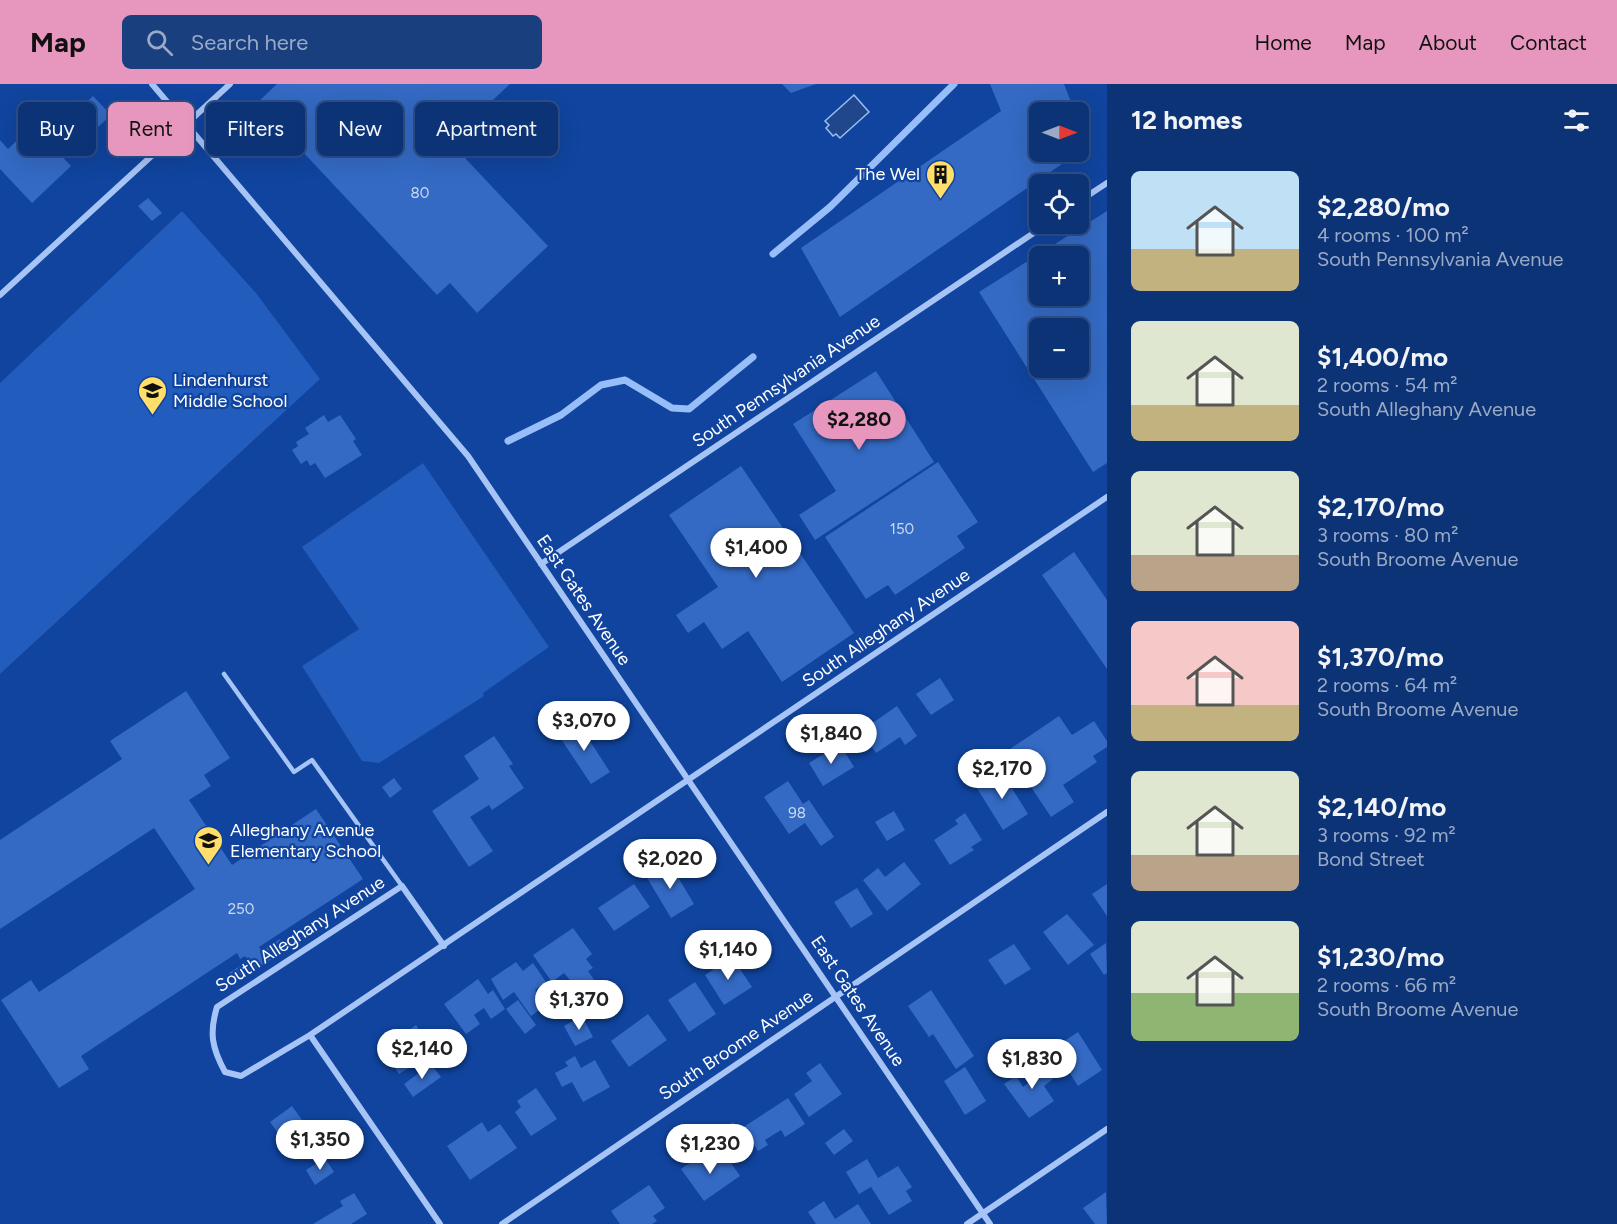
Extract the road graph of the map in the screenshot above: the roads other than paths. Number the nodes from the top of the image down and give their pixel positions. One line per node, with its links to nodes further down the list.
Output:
1 (152, 84): 3 (street, East Gates Avenue)
2 (230, 84): 4 (street)
3 (168, 102)
4 (194, 116)
5 (194, 132): 12 (street, East Gates Avenue)
6 (150, 156): 10 (street)
7 (1107, 183): 8 (street)
8 (1089, 195)
9 (1032, 234): 12 (street, South Pennsylvania Avenue)
10 (0, 295)
11 (1107, 497): 14 (street, South Alleghany Avenue)
12 (541, 564): 14 (street, East Gates Avenue)
13 (224, 674): 16 (lane)
14 (689, 779): 17 (street, South Alleghany Avenue); 18 (street, East Gates Avenue)
15 (1107, 812): 18 (street, South Broome Avenue)
16 (402, 886): 17 (street, South Alleghany Avenue); 19 (street, South Alleghany Avenue)
17 (444, 946): 19 (street, South Alleghany Avenue)
18 (836, 995): 21 (street, East Gates Avenue); 23 (street, South Broome Avenue)
19 (310, 1035): 22 (street)
20 (1107, 1129): 21 (street)
21 (983, 1213): 24 (street); 25 (street, East Gates Avenue)
22 (440, 1224)
23 (502, 1224)
24 (967, 1224)
25 (990, 1224)

